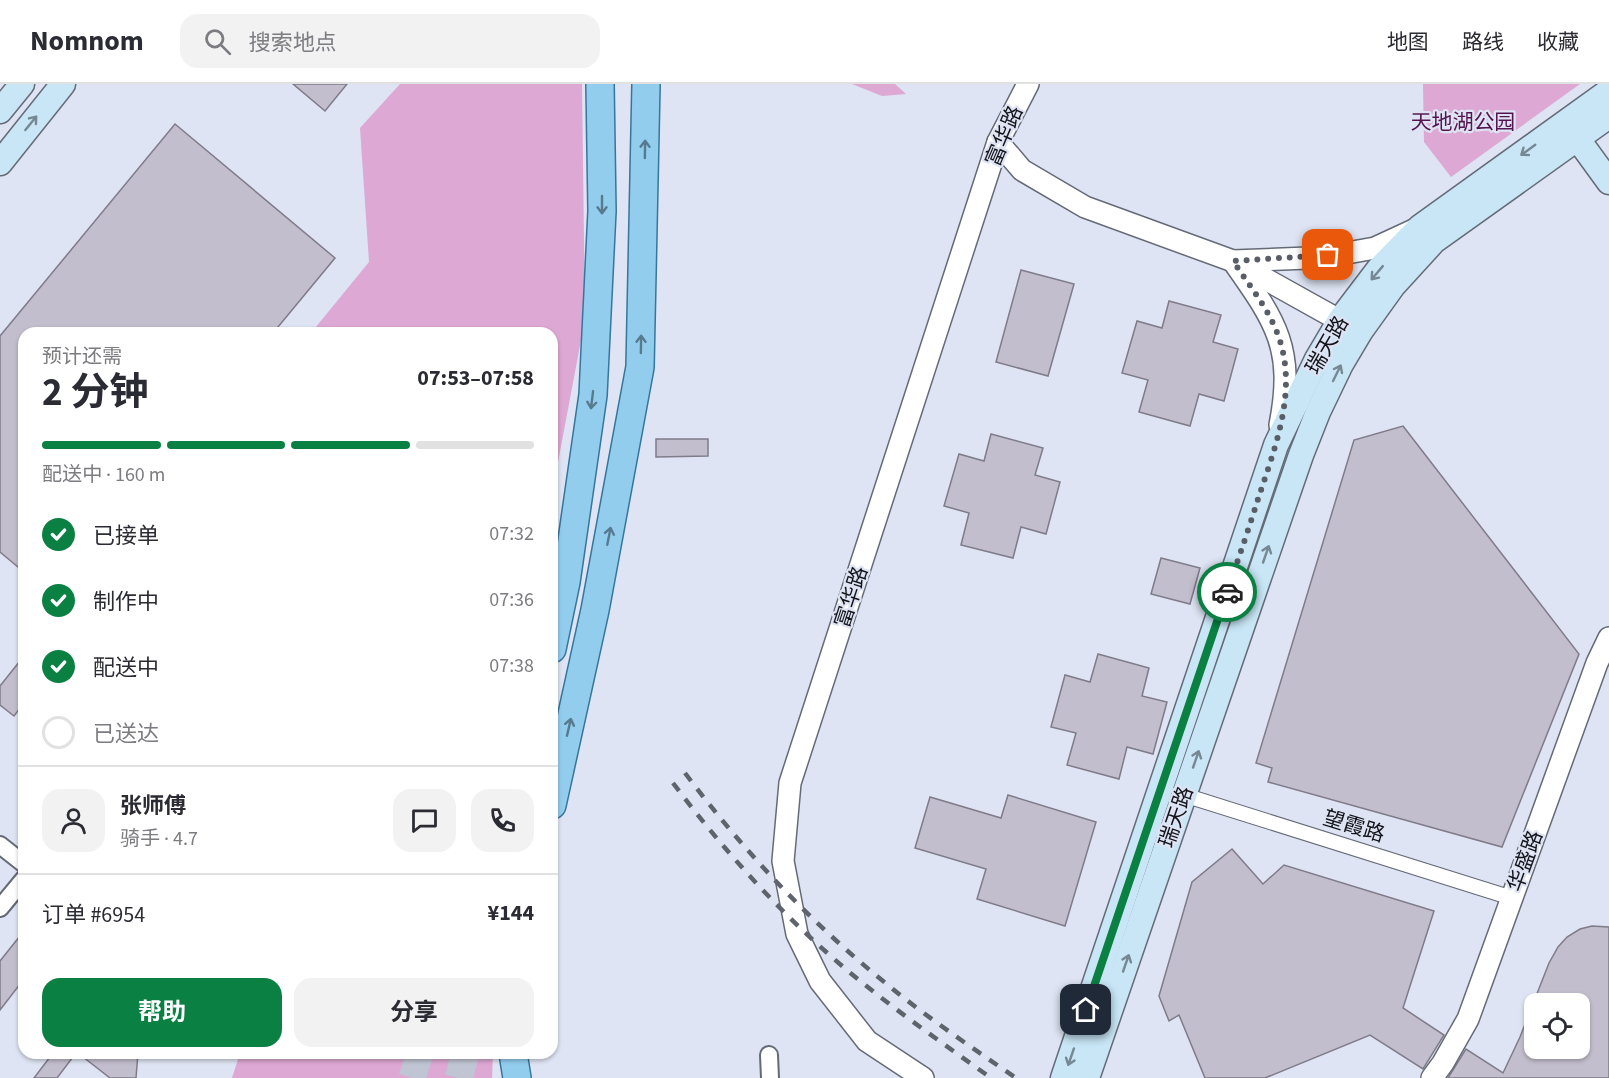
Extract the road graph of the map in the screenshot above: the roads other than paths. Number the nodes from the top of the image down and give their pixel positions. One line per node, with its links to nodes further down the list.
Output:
1 (22, 84): 7 (main road)
2 (63, 84): 11 (main road, one-way to 2)
3 (600, 84): 17 (main road, one-way to 17)
4 (646, 84): 19 (main road, one-way to 4)
5 (1028, 84): 10 (street, 富华路)
6 (1609, 91): 8 (main road, 瑞天路)
7 (0, 111)
8 (1601, 123): 9 (main road, 瑞天路)
9 (1572, 131): 12 (main road); 13 (main road, 瑞天路, one-way to 13); 15 (main road, 瑞天路)
10 (998, 142): 14 (street); 30 (street, 富华路)
11 (0, 163)
12 (1609, 182)
13 (1420, 227): 14 (street); 15 (main road, 瑞天路, one-way to 15)
14 (1233, 261): 15 (street); 16 (street)
15 (1350, 326): 16 (main road, 瑞天路); 20 (main road, 瑞天路, one-way to 15)
16 (1276, 445): 31 (main road, 瑞天路, one-way to 31)
17 (558, 620)
18 (1609, 638): 24 (street, 华盛路)
19 (558, 778)
20 (1184, 795): 24 (street, 望霞路); 32 (main road, 瑞天路, one-way to 20)
21 (0, 845): 22 (street)
22 (18, 859)
23 (18, 886): 25 (street)
24 (1512, 898): 33 (street, 华盛路)
25 (0, 908)
26 (769, 1055): 29 (street)
27 (514, 1059): 28 (main road)
28 (517, 1078)
29 (770, 1078)
30 (923, 1078)
31 (1064, 1078)
32 (1087, 1078)
33 (1432, 1078)

